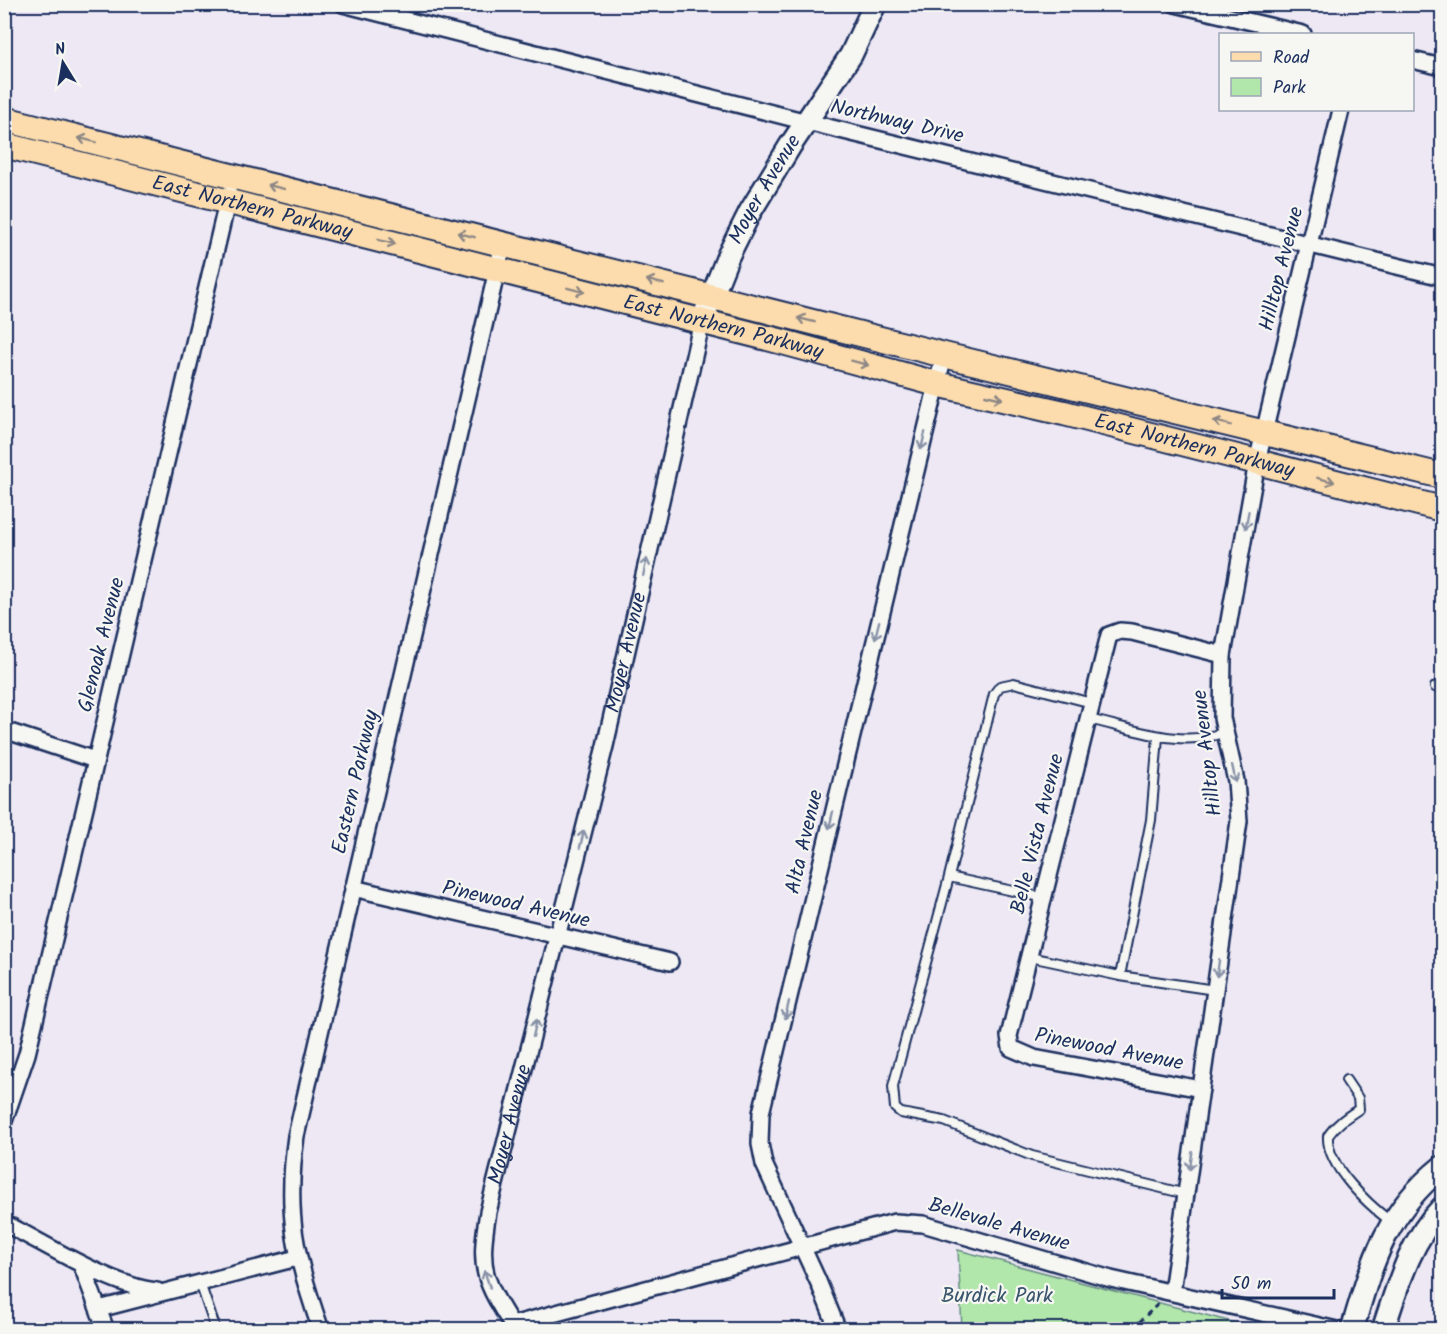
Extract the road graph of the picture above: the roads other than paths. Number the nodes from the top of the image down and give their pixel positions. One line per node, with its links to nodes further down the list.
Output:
1 (343, 4): 9 (street, Northway Drive)
2 (875, 4): 9 (street, Moyer Avenue)
3 (1175, 4): 4 (street)
4 (1299, 33)
5 (1414, 60): 6 (street)
6 (1443, 67)
7 (1341, 111): 14 (street, Hilltop Avenue)
8 (4, 119): 11 (main road, East Northern Parkway, one-way to 8)
9 (807, 122): 14 (street, Northway Drive); 17 (street, Moyer Avenue)
10 (4, 145): 12 (main road, East Northern Parkway)
11 (233, 176): 12 (street, Glenoak Avenue); 13 (main road, East Northern Parkway, one-way to 11)
12 (227, 201): 15 (main road, East Northern Parkway, one-way to 15); 31 (street, Glenoak Avenue)
13 (504, 244): 15 (street, Eastern Parkway); 17 (main road, East Northern Parkway, one-way to 13)
14 (1310, 244): 16 (street, Northway Drive); 21 (street, Hilltop Avenue)
15 (497, 270): 18 (main road, East Northern Parkway, one-way to 18); 33 (street, Eastern Parkway)
16 (1443, 277)
17 (711, 296): 18 (street, Moyer Avenue); 19 (main road, East Northern Parkway, one-way to 17)
18 (702, 321): 20 (main road, East Northern Parkway, one-way to 20); 35 (street, Moyer Avenue, one-way to 18)
19 (944, 355): 20 (street, Alta Avenue); 21 (main road, East Northern Parkway, one-way to 19)
20 (937, 384): 22 (main road, East Northern Parkway, one-way to 22); 49 (street, Alta Avenue, one-way to 49)
21 (1264, 434): 22 (street, Hilltop Avenue); 23 (main road, East Northern Parkway)
22 (1257, 462): 24 (main road, East Northern Parkway, one-way to 24); 25 (street, Hilltop Avenue, one-way to 25)
23 (1443, 476)
24 (1443, 508)
25 (1223, 655): 26 (street, Belle Vista Avenue); 29 (street, Hilltop Avenue)
26 (1092, 703): 27 (street, Belle Vista Avenue); 32 (lane)
27 (1088, 719): 30 (lane); 34 (street, Belle Vista Avenue)
28 (4, 730): 31 (street)
29 (1225, 732): 30 (lane); 39 (street, Hilltop Avenue, one-way to 39)
30 (1158, 737): 38 (lane)
31 (95, 760): 43 (street, Glenoak Avenue)
32 (950, 877): 34 (lane); 45 (lane)
33 (353, 888): 35 (street, Pinewood Avenue); 50 (street, Eastern Parkway)
34 (1045, 898): 36 (street, Belle Vista Avenue)
35 (556, 937): 37 (street, Pinewood Avenue); 56 (street, Moyer Avenue, one-way to 35)
36 (1030, 957): 38 (lane); 40 (street, Belle Vista Avenue)
37 (670, 962)
38 (1120, 976): 39 (lane)
39 (1215, 990): 42 (street, Hilltop Avenue)
40 (1011, 1048): 42 (street, Pinewood Avenue)
41 (1346, 1080): 47 (lane)
42 (1201, 1089): 45 (street, Hilltop Avenue, one-way to 45)
43 (4, 1121)
44 (1443, 1167): 47 (street)
45 (1186, 1194): 54 (street, Hilltop Avenue)
46 (1443, 1208): 63 (street)
47 (1391, 1222): 62 (street)
48 (4, 1223): 51 (street)
49 (803, 1246): 54 (street, Bellevale Avenue); 56 (street, Bellevale Avenue); 60 (street, Alta Avenue)
50 (297, 1258): 52 (street); 59 (street, Eastern Parkway)
51 (82, 1266): 53 (street); 55 (street)
52 (200, 1282): 53 (street); 58 (lane)
53 (173, 1288): 55 (street)
54 (1172, 1292): 61 (street, Bellevale Avenue)
55 (99, 1309): 57 (street)
56 (514, 1327)
57 (106, 1329)
58 (216, 1329)
59 (321, 1329)
60 (838, 1329)
61 (1337, 1329)
62 (1352, 1329)
63 (1383, 1329)

